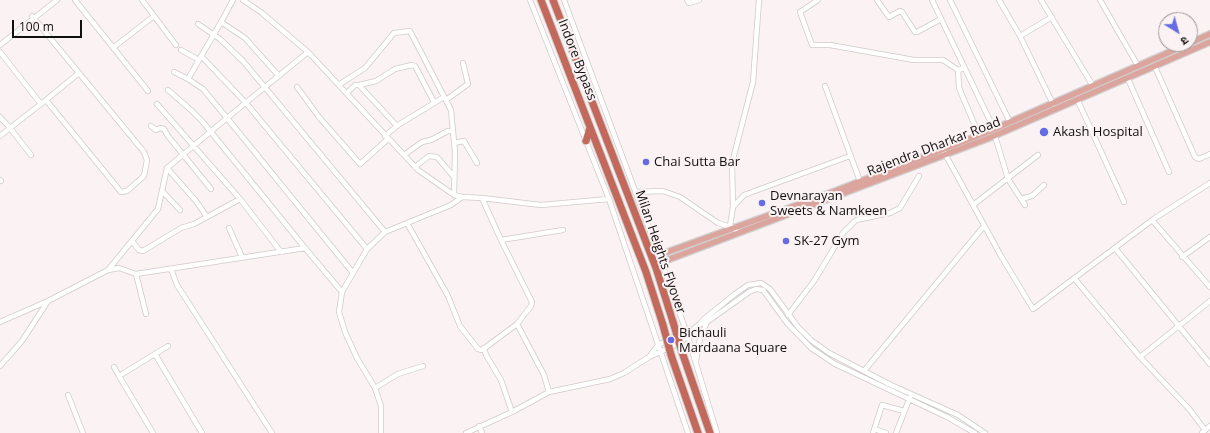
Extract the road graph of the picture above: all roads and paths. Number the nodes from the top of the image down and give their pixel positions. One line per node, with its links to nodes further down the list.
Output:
1 (57, 0): 23 (street)
2 (75, 0): 34 (street)
3 (142, 0): 21 (street)
4 (233, 0): 25 (street)
5 (243, 0): 37 (street)
6 (530, 0): 85 (street)
7 (541, 0): 76 (highway, Indore Bypass)
8 (553, 0): 63 (highway, Indore Bypass)
9 (564, 0): 72 (street)
10 (687, 0): 11 (street)
11 (699, 0)
12 (759, 0): 118 (street)
13 (818, 0): 44 (street)
14 (877, 0): 24 (street)
15 (932, 0): 24 (street)
16 (950, 0): 71 (street)
17 (1000, 0): 29 (street)
18 (1041, 0): 22 (street)
19 (1100, 0): 41 (street)
20 (49, 1): 23 (street)
21 (154, 16): 33 (street); 34 (street)
22 (1052, 16): 29 (street); 53 (street)
23 (33, 17): 32 (street); 46 (street)
24 (941, 18): 43 (street)
25 (221, 22): 28 (street); 47 (street)
26 (198, 24): 28 (street)
27 (1210, 34): 30 (main road, Rajendra Dharkar Road)
28 (214, 35): 39 (street); 54 (street)
29 (1020, 36): 67 (street)
30 (1198, 39)
31 (1210, 42): 42 (main road, Rajendra Dharkar Road)
32 (0, 44)
33 (176, 45)
34 (114, 48): 57 (street)
35 (181, 50): 39 (street)
36 (0, 52): 64 (street)
37 (308, 52): 47 (street); 50 (street)
38 (1169, 52): 41 (main road, Rajendra Dharkar Road)
39 (200, 58): 48 (street); 66 (street)
40 (463, 63): 59 (street)
41 (1138, 66): 53 (main road, Rajendra Dharkar Road)
42 (1155, 67): 49 (main road, Rajendra Dharkar Road); 90 (street)
43 (964, 68): 44 (street); 78 (street)
44 (958, 70): 81 (street)
45 (174, 72): 48 (street)
46 (79, 73): 60 (street); 60 (street)
47 (278, 75): 54 (street)
48 (188, 79): 69 (street)
49 (1128, 79): 61 (main road, Rajendra Dharkar Road); 99 (street)
50 (340, 84): 58 (street); 59 (street)
51 (359, 85): 58 (street); 62 (street); 74 (street)
52 (825, 86): 95 (street)
53 (1093, 86): 67 (main road, Rajendra Dharkar Road)
54 (266, 87): 66 (street); 127 (street)
55 (297, 87): 84 (street)
56 (168, 90): 79 (street)
57 (148, 91)
58 (347, 93): 84 (street)
59 (445, 98): 62 (street); 80 (street)
60 (46, 100): 64 (street)
61 (1078, 101): 70 (main road, Rajendra Dharkar Road); 115 (street)
62 (434, 102): 74 (street)
63 (593, 102): 77 (highway, Milan Heights Flyover)
64 (41, 104): 75 (street)
65 (157, 104): 87 (street)
66 (246, 104): 69 (street); 133 (street)
67 (1053, 104): 70 (main road, Rajendra Dharkar Road)
68 (0, 117): 75 (street)
69 (227, 118): 79 (street); 141 (street)
70 (1022, 121): 71 (main road, Rajendra Dharkar Road); 83 (main road, Rajendra Dharkar Road)
71 (1010, 122): 78 (main road, Rajendra Dharkar Road)
72 (610, 125): 77 (highway); 108 (street)
73 (151, 126): 89 (street)
74 (397, 126): 84 (street)
75 (10, 128): 82 (street); 91 (street)
76 (590, 128): 85 (highway); 192 (highway, Milan Heights Flyover, bridge)
77 (602, 128): 193 (highway, Milan Heights Flyover, bridge)
78 (994, 129): 81 (main road, Rajendra Dharkar Road)
79 (209, 131): 87 (street); 131 (street)
80 (453, 132): 86 (street); 92 (street)
81 (979, 135): 88 (main road, Rajendra Dharkar Road)
82 (0, 136)
83 (995, 136): 93 (main road, Rajendra Dharkar Road); 102 (street)
84 (387, 138): 92 (street)
85 (586, 141): 113 (street)
86 (454, 143): 96 (street); 101 (street)
87 (193, 144): 89 (street); 112 (street)
88 (943, 149): 93 (street); 104 (main road, Rajendra Dharkar Road)
89 (182, 154): 98 (street); 106 (street)
90 (1210, 154)
91 (30, 155)
92 (404, 155): 97 (street)
93 (945, 155): 104 (main road, Rajendra Dharkar Road); 116 (street)
94 (1038, 155): 102 (street)
95 (850, 156): 104 (street); 118 (street)
96 (477, 163)
97 (415, 167): 101 (street); 109 (street)
98 (167, 168): 107 (street); 120 (street)
99 (1169, 172)
100 (919, 176): 149 (street)
101 (454, 177): 109 (street)
102 (1008, 179): 114 (street); 116 (street)
103 (1210, 183): 121 (street)
104 (861, 184): 125 (main road, Rajendra Dharkar Road)
105 (1044, 185): 114 (street)
106 (212, 189)
107 (162, 192): 119 (street); 130 (street)
108 (635, 192): 125 (street); 135 (street)
109 (454, 195): 110 (street)
110 (462, 197): 111 (street); 122 (street)
111 (482, 198): 113 (street); 129 (street)
112 (240, 199): 120 (street); 134 (street)
113 (609, 199): 156 (street)
114 (1021, 199): 117 (street)
115 (1124, 202)
116 (973, 205): 123 (street)
117 (1025, 205)
118 (733, 207): 125 (street)
119 (180, 210)
120 (207, 217): 130 (street)
121 (1152, 220): 132 (street); 137 (street)
122 (407, 223): 127 (street); 158 (street)
123 (984, 226): 143 (street); 168 (street)
124 (229, 228): 136 (street)
125 (734, 229): 135 (main road, Rajendra Dharkar Road); 138 (main road, Rajendra Dharkar Road)
126 (563, 230): 129 (street)
127 (385, 232): 133 (street)
128 (1210, 237): 137 (street)
129 (501, 240): 152 (street)
130 (132, 241): 140 (street)
131 (305, 248): 134 (street); 145 (street)
132 (1115, 248): 143 (street); 154 (street)
133 (367, 249): 141 (street)
134 (281, 252): 136 (street)
135 (659, 255): 138 (street)
136 (242, 257): 139 (street)
137 (1182, 257): 144 (street)
138 (662, 262): 155 (street)
139 (171, 269): 142 (street); 187 (street)
140 (108, 270): 142 (street); 146 (street)
141 (353, 273): 145 (street)
142 (136, 274): 148 (street)
143 (1074, 278): 162 (street)
144 (1210, 287)
145 (342, 292): 172 (street)
146 (48, 301): 150 (street); 165 (street)
147 (1210, 301): 154 (street)
148 (146, 314)
149 (788, 316): 153 (street); 168 (street)
150 (0, 322)
151 (707, 322): 153 (street); 163 (street); 171 (street)
152 (517, 324): 158 (street); 173 (street)
153 (700, 324): 155 (street)
154 (1178, 325): 162 (street); 164 (street)
155 (687, 334): 156 (street); 159 (street); 163 (street)
156 (658, 345): 159 (street); 161 (street)
157 (168, 346): 160 (street)
158 (484, 348): 178 (street)
159 (661, 353): 161 (street); 191 (street)
160 (155, 354): 170 (street); 186 (street)
161 (649, 357): 173 (street)
162 (1140, 357): 183 (street)
163 (695, 364): 194 (street)
164 (1210, 364)
165 (0, 366)
166 (422, 366): 172 (street)
167 (114, 367): 170 (street)
168 (864, 371): 169 (street)
169 (872, 375): 171 (street); 174 (street)
170 (119, 376): 185 (street)
171 (869, 381): 176 (street)
172 (375, 388): 188 (street)
173 (549, 392): 178 (street)
174 (911, 393): 176 (street); 182 (street)
175 (68, 395): 184 (street)
176 (909, 399): 177 (street); 182 (street)
177 (904, 411): 181 (street); 196 (street)
178 (512, 412): 179 (street)
179 (479, 426): 189 (street); 190 (street)
180 (1210, 426): 183 (street)
181 (874, 431): 195 (street)
182 (976, 432): 197 (street)
183 (1204, 432)
184 (83, 433)
185 (153, 433)
186 (202, 433)
187 (272, 433)
188 (381, 433)
189 (466, 433)
190 (482, 433)
191 (688, 433)
192 (698, 433)
193 (710, 433)
194 (717, 433)
195 (886, 433)
196 (896, 433)
197 (985, 433)

